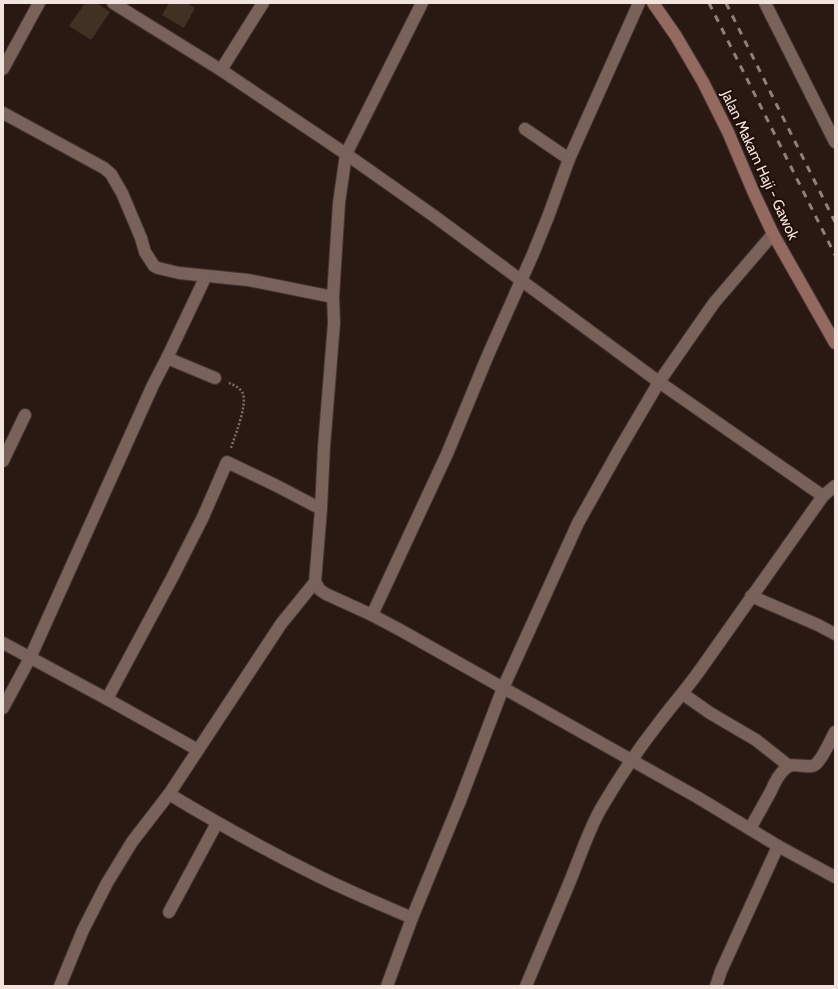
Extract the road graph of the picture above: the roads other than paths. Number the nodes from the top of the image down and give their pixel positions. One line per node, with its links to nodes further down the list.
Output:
1 (39, 3): 8 (street)
2 (113, 3): 9 (street)
3 (263, 3): 9 (street)
4 (422, 3): 13 (street)
5 (639, 3): 14 (street)
6 (653, 3): 15 (street, Jalan Makam Haji - Gawok)
7 (765, 3): 12 (street)
8 (3, 69)
9 (221, 70): 13 (street)
10 (3, 113): 16 (street)
11 (525, 128): 14 (street)
12 (835, 142)
13 (346, 154): 17 (street); 18 (street)
14 (569, 159): 17 (street)
15 (773, 234): 19 (street, Jalan Makam Haji - Gawok); 22 (street)
16 (206, 276): 18 (street); 20 (street)
17 (522, 280): 22 (street); 30 (street)
18 (333, 297): 27 (street)
19 (835, 343)
20 (167, 358): 21 (street); 33 (street)
21 (215, 378)
22 (659, 382): 26 (street); 34 (street)
23 (25, 416): 24 (street)
24 (3, 461)
25 (835, 486): 26 (street)
26 (823, 496): 29 (street)
27 (321, 509): 28 (street); 36 (street)
28 (315, 582): 30 (street); 39 (street)
29 (752, 596): 31 (street); 35 (street)
30 (372, 615): 34 (street)
31 (835, 634)
32 (3, 643): 33 (street)
33 (30, 658): 36 (street); 37 (street)
34 (503, 688): 40 (street); 48 (street)
35 (683, 694): 40 (street); 41 (street)
36 (107, 699): 39 (street)
37 (3, 708)
38 (835, 732): 41 (street)
39 (198, 750): 42 (street)
40 (631, 761): 44 (street); 51 (street)
41 (789, 766): 44 (street)
42 (169, 794): 43 (street); 49 (street)
43 (217, 822): 47 (street); 48 (street)
44 (750, 829): 45 (street)
45 (778, 846): 46 (street); 52 (street)
46 (835, 877)
47 (169, 912)
48 (412, 918): 50 (street)
49 (60, 986)
50 (387, 986)
51 (526, 986)
52 (716, 986)

